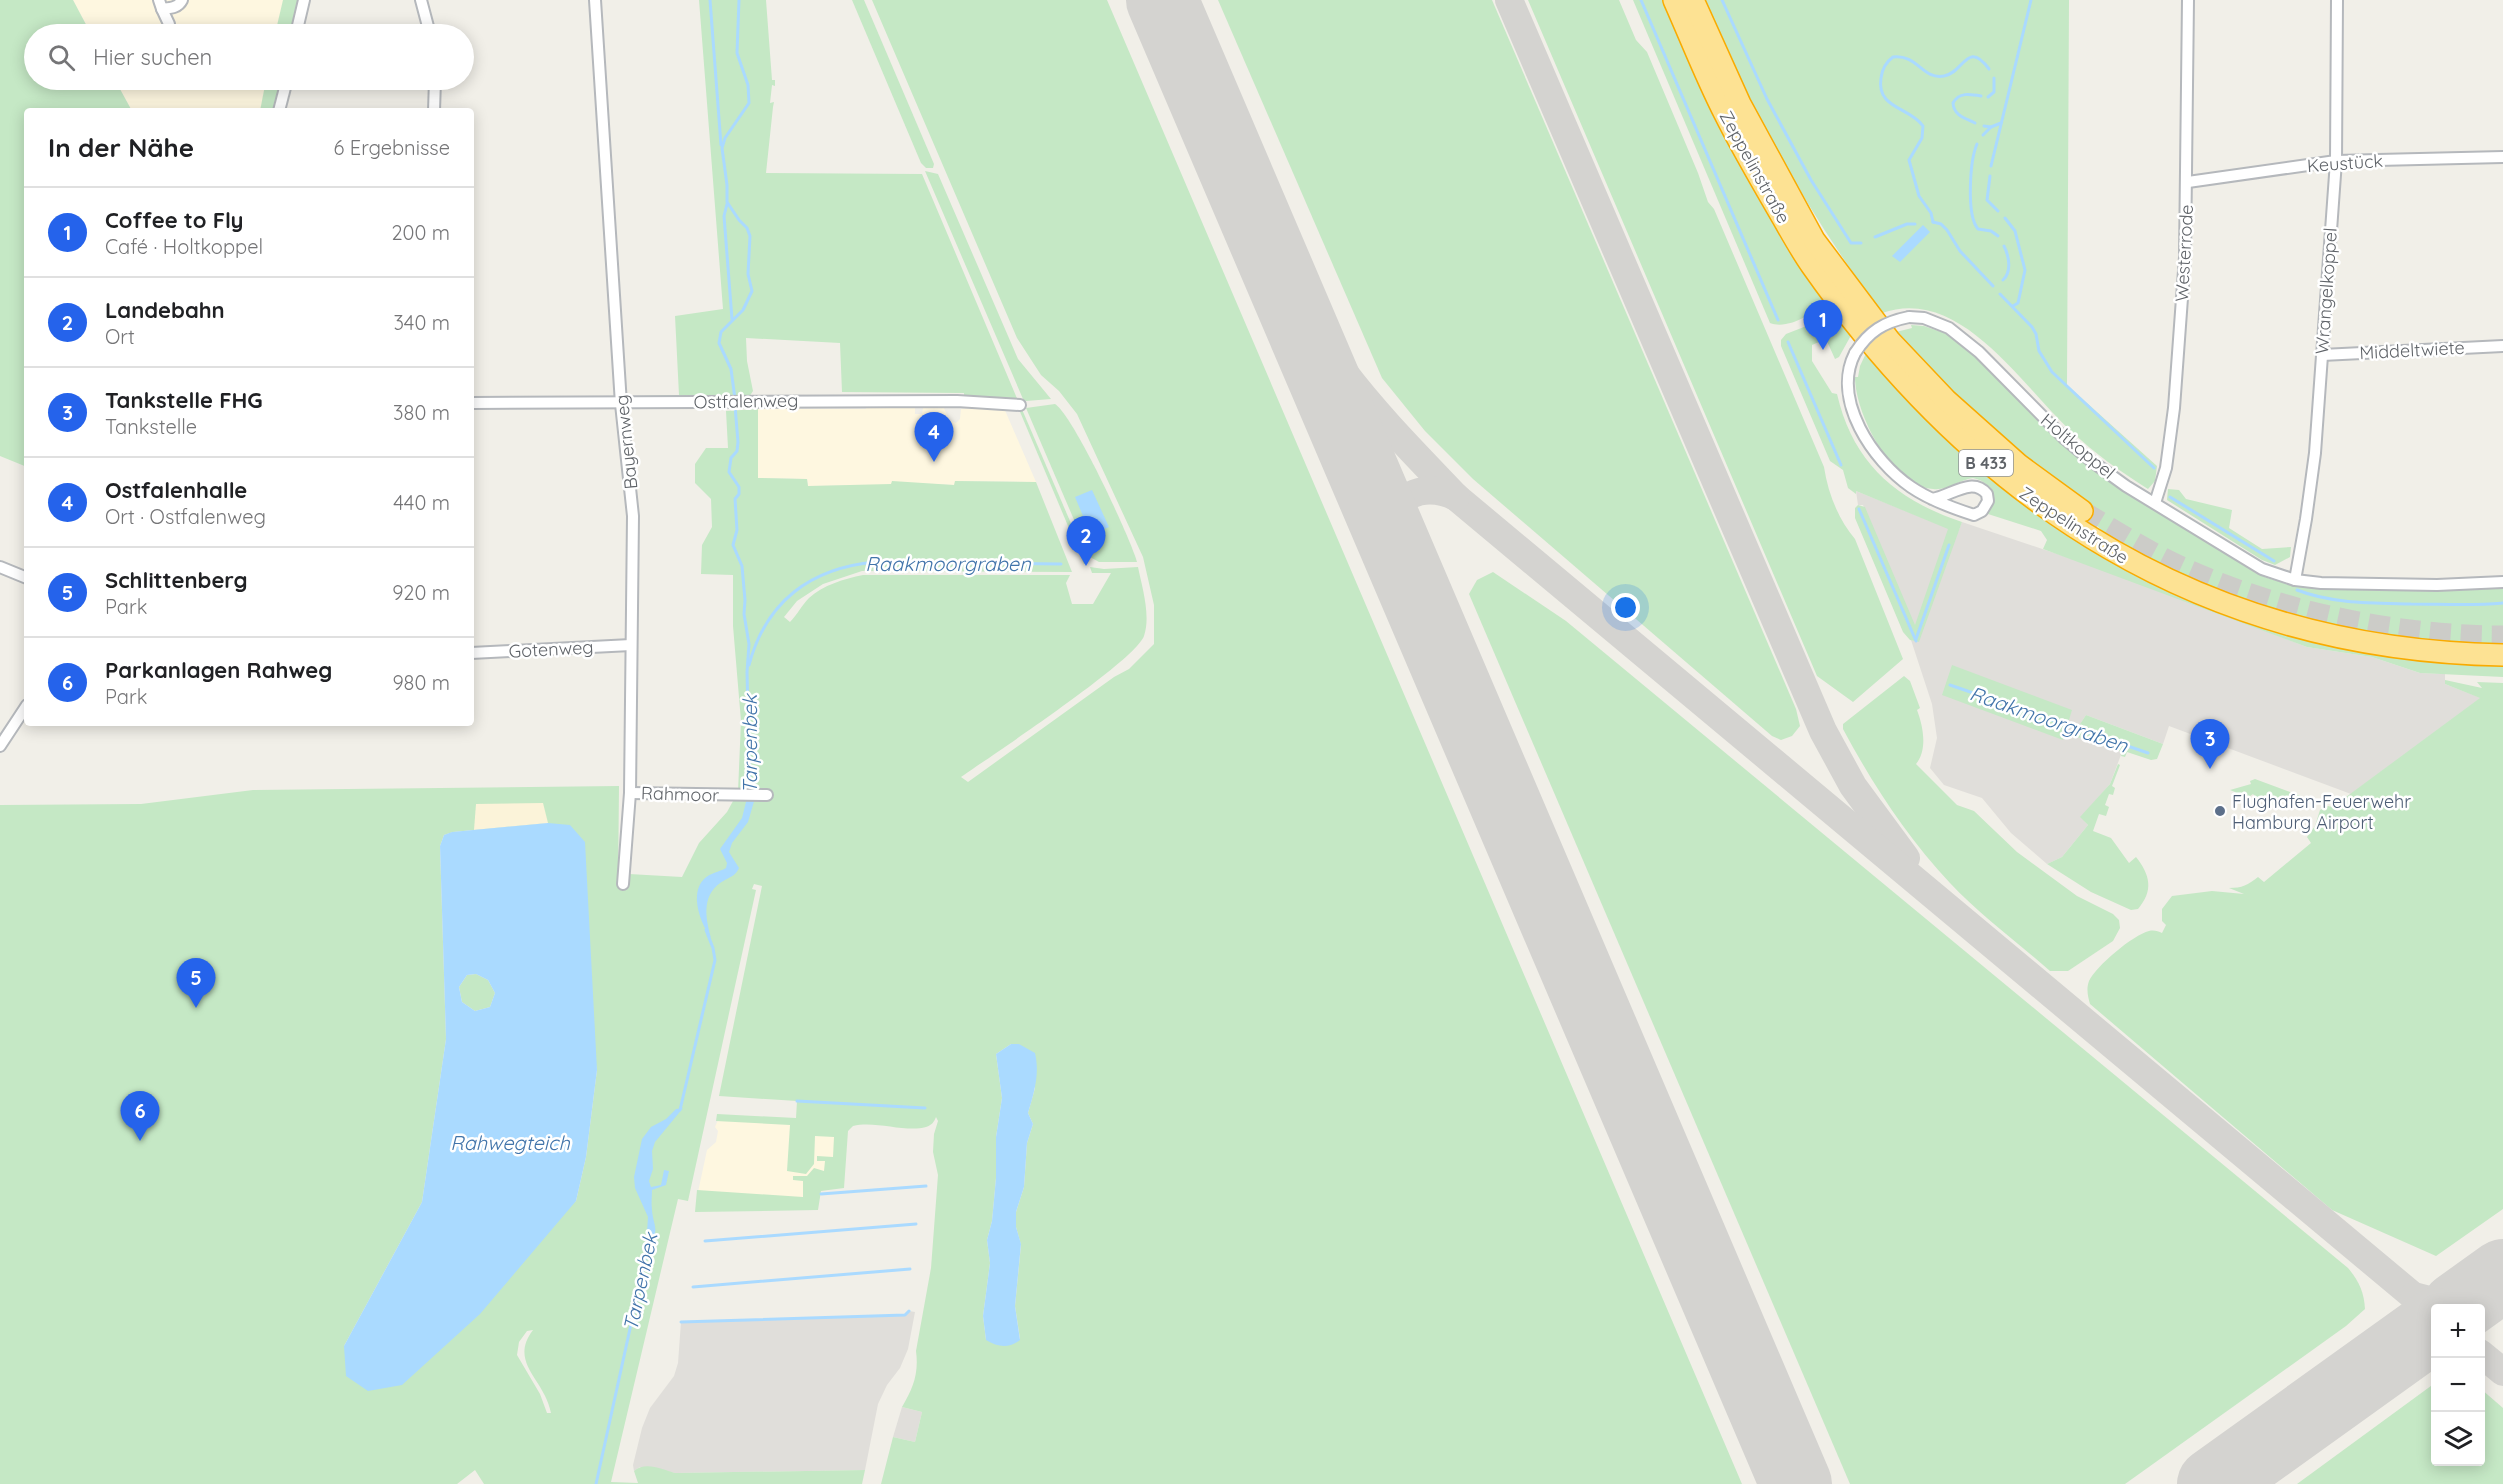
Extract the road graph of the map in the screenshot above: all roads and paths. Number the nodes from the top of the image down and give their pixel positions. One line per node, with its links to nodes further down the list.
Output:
1 (183, 0): 9 (street)
2 (304, 0): 11 (street)
3 (421, 0): 12 (street)
4 (595, 0): 23 (street, Bayernweg)
5 (1674, 0): 34 (highway, Zeppelinstraße / B 433)
6 (1694, 0): 27 (highway, Zeppelinstraße / B 433)
7 (2188, 0): 19 (street, Westerrode)
8 (2337, 0): 18 (street, Wrangelkoppel)
9 (160, 4): 10 (street)
10 (168, 24)
11 (298, 24)
12 (427, 24)
13 (284, 90): 15 (street)
14 (435, 90): 16 (street)
15 (280, 108)
16 (434, 108)
17 (2503, 156): 18 (street, Keustück)
18 (2336, 161): 19 (street, Keustück); 21 (street, Wrangelkoppel)
19 (2188, 182): 26 (street, Westerrode)
20 (2503, 346): 21 (street, Middeltwiete)
21 (2322, 355): 30 (street, Wrangelkoppel)
22 (474, 403): 23 (street, Ostfalenweg)
23 (621, 404): 24 (street, Ostfalenweg); 32 (street, Bayernweg)
24 (1020, 405)
25 (1932, 499): 25 (street, Holtkoppel); 26 (street, Holtkoppel, bridge)
26 (2155, 503): 30 (street, Holtkoppel)
27 (2082, 511)
28 (0, 567): 29 (street)
29 (24, 577)
30 (2295, 580): 31 (street, Holtkoppel)
31 (2503, 582)
32 (631, 645): 33 (street, Gotenweg); 37 (street, Bayernweg)
33 (474, 653)
34 (2503, 655)
35 (24, 710): 36 (street)
36 (0, 746)
37 (630, 793): 38 (street, Rahmoor); 39 (street, Bayernweg)
38 (763, 795)
39 (623, 884)

